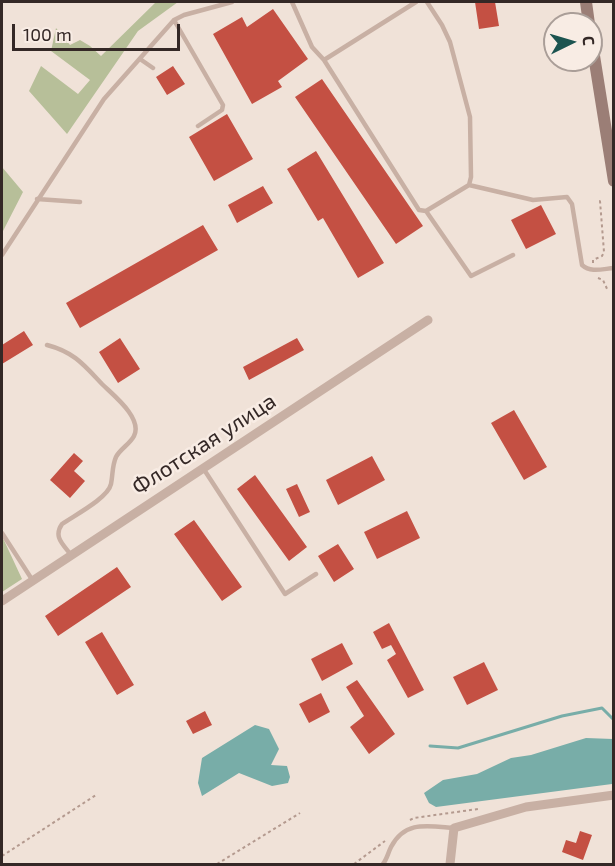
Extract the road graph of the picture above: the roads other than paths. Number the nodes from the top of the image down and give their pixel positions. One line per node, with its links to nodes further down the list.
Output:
1 (232, 2): 5 (lane)
2 (292, 2): 7 (lane)
3 (416, 2): 7 (lane)
4 (427, 2): 12 (lane)
5 (174, 20): 6 (lane); 10 (lane)
6 (140, 59): 8 (lane); 13 (lane)
7 (324, 60): 15 (lane)
8 (153, 68)
9 (597, 72): 11 (main road)
10 (198, 126)
11 (614, 181)
12 (469, 185): 15 (lane); 18 (lane)
13 (38, 199): 14 (lane); 16 (lane)
14 (80, 202)
15 (426, 212): 17 (lane)
16 (2, 255)
17 (513, 255)
18 (614, 268)
19 (428, 320): 21 (street, Флотская улица)
20 (47, 345): 23 (lane)
21 (203, 468): 23 (street, Флотская улица); 24 (lane)
22 (2, 533): 25 (lane)
23 (71, 555): 25 (street, Флотская улица)
24 (316, 574)
25 (33, 580): 26 (street, Флотская улица)
26 (2, 601)
27 (614, 795): 28 (street)
28 (454, 828): 29 (lane); 30 (street)
29 (385, 863)
30 (450, 864)

